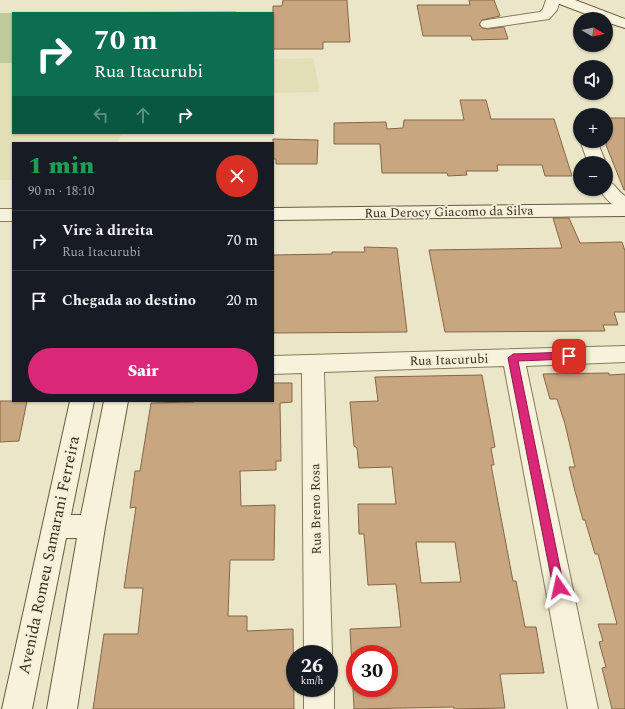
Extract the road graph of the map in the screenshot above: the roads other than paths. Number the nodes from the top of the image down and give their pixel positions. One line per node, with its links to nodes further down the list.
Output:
1 (562, 0): 4 (street)
2 (552, 5): 3 (street)
3 (487, 24)
4 (625, 24)
5 (613, 196): 6 (street)
6 (625, 204)
7 (625, 210): 8 (street, Rua Derocy Giacomo da Silva)
8 (274, 214)
9 (0, 215): 10 (street)
10 (12, 215)
11 (625, 354): 12 (street, Rua Itacurubi)
12 (513, 358): 13 (street, Rua Itacurubi); 24 (street)
13 (313, 364): 14 (street, Rua Itacurubi); 19 (street, Rua Breno Rosa)
14 (274, 365)
15 (82, 402): 17 (street, Avenida Romeu Samarani Ferreira)
16 (116, 402): 18 (street)
17 (55, 526): 18 (street); 21 (street, Avenida Romeu Samarani Ferreira)
18 (92, 527): 22 (street)
19 (318, 645)
20 (319, 697): 23 (street)
21 (17, 709)
22 (62, 709)
23 (320, 709)
24 (583, 709)

